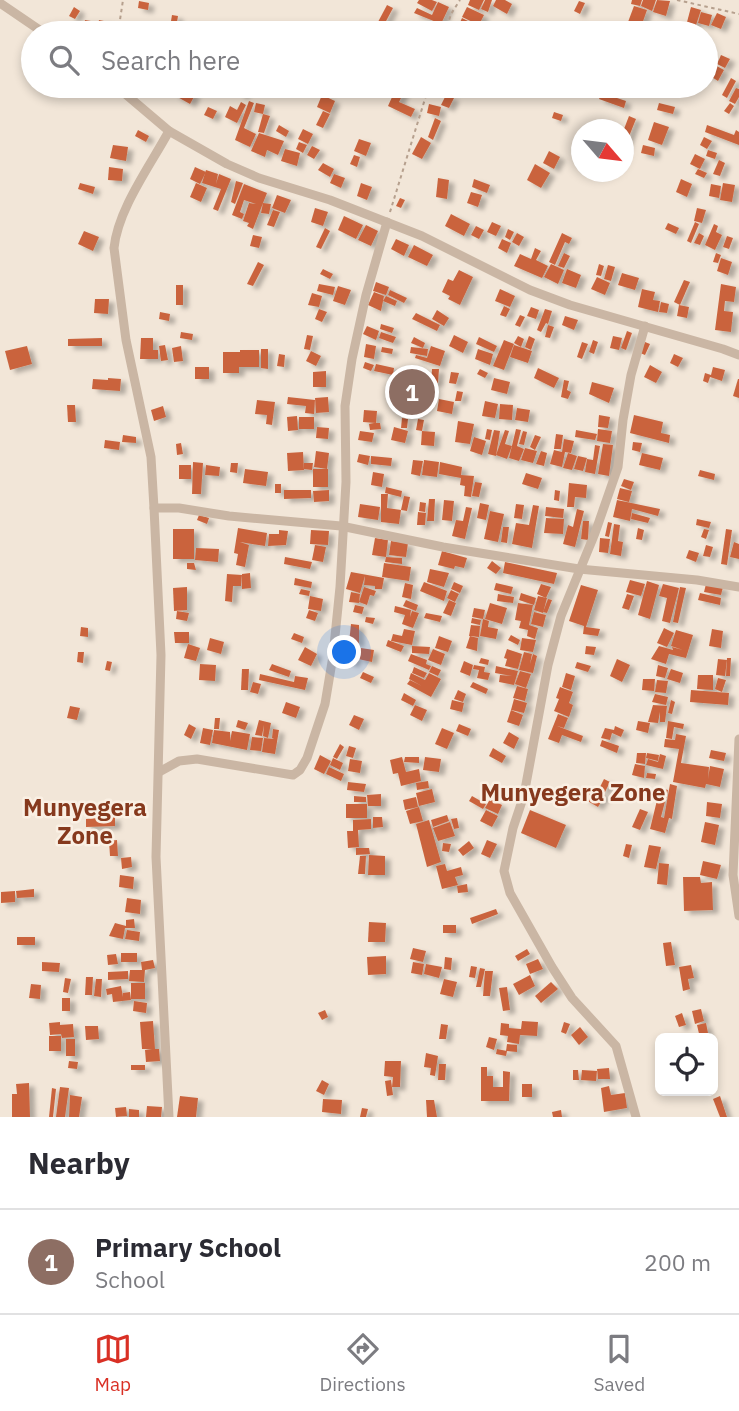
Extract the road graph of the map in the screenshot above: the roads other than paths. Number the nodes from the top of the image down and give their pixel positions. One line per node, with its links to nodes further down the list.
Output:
1 (0, 3): 2 (street)
2 (26, 21)
3 (130, 98): 4 (street)
4 (169, 131): 5 (street); 8 (street)
5 (387, 222): 6 (street); 9 (street)
6 (645, 326): 7 (street); 10 (street)
7 (739, 355)
8 (154, 508): 9 (street); 13 (street)
9 (341, 526): 10 (street); 13 (street)
10 (579, 569): 11 (street); 16 (street)
11 (739, 587)
12 (739, 739): 14 (street)
13 (159, 772): 15 (street)
14 (739, 916)
15 (169, 1117)
16 (636, 1117)

